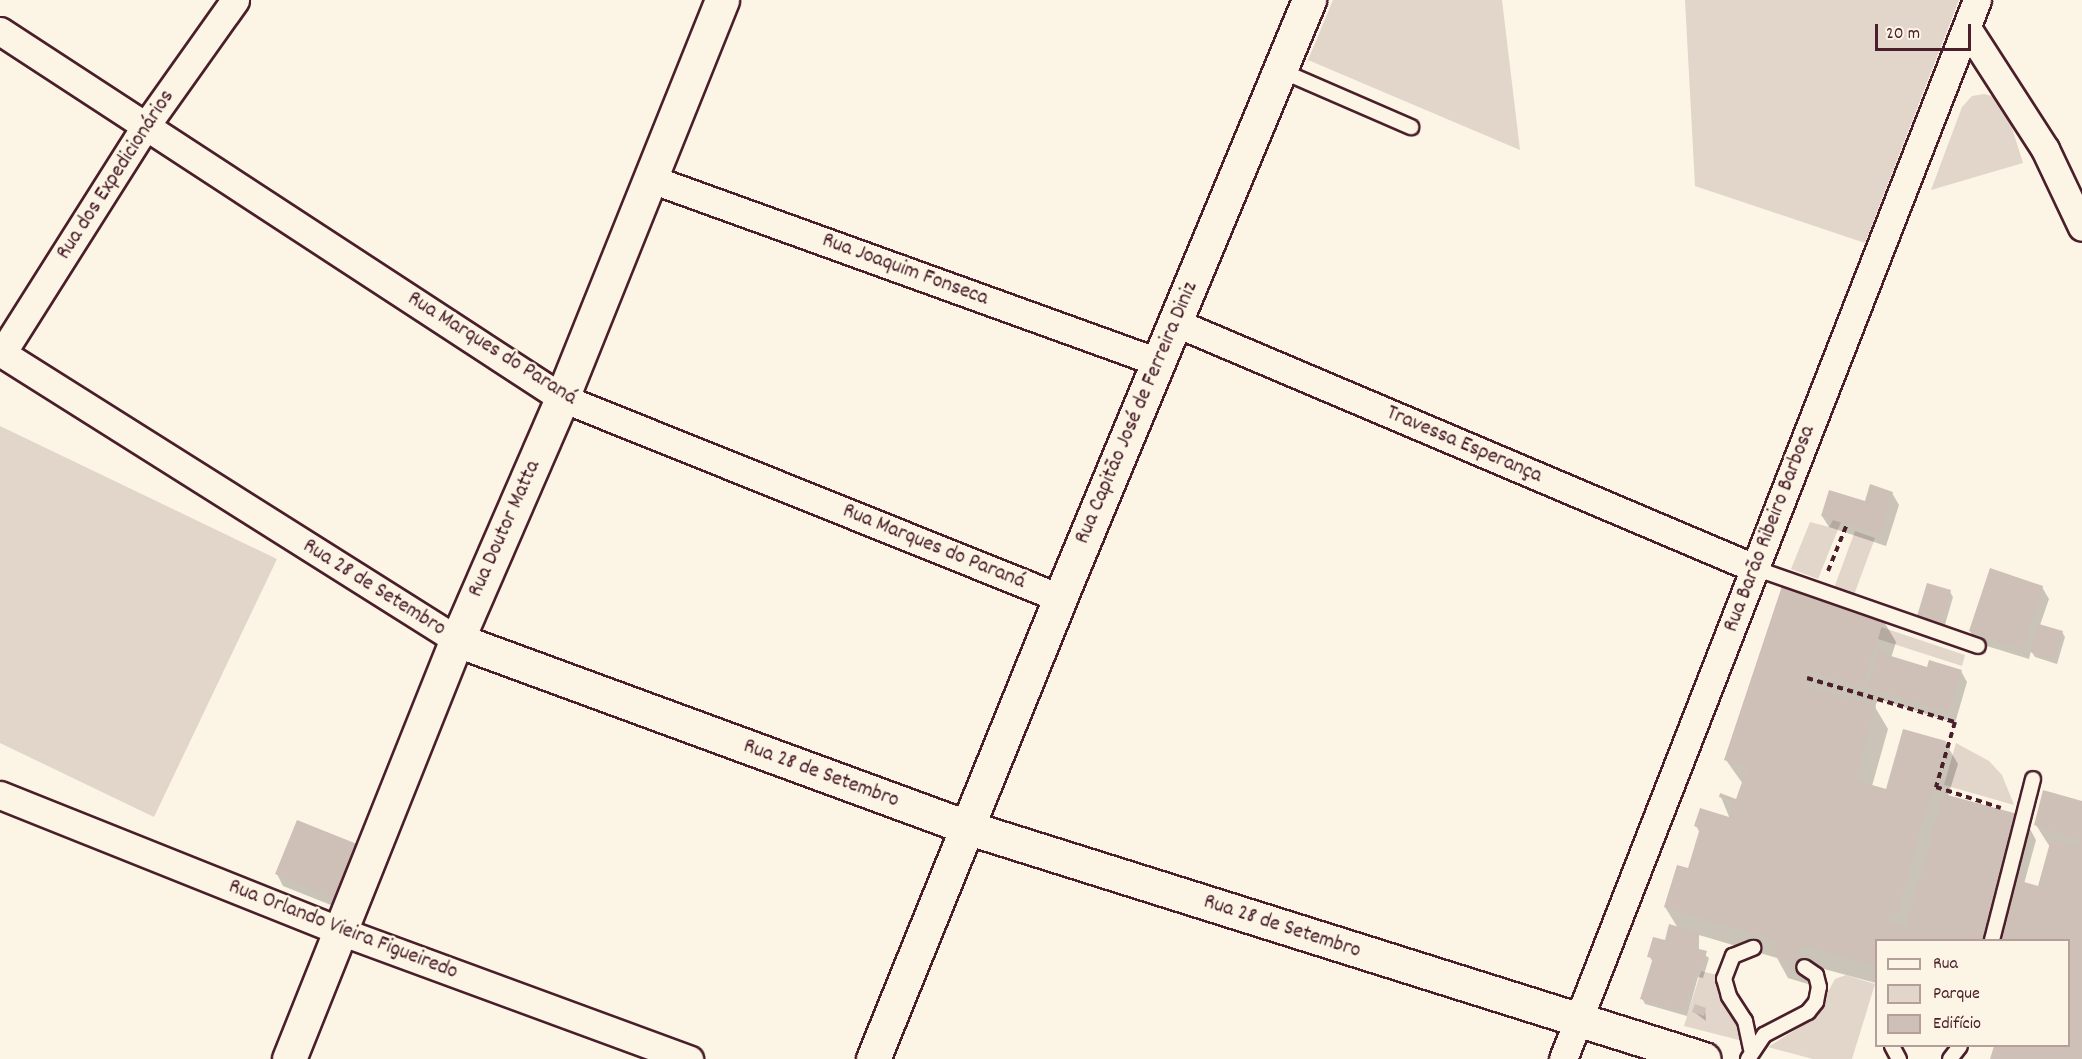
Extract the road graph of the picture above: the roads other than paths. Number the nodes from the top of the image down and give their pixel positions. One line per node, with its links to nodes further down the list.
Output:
1 (235, 0): 8 (street, Rua dos Expedicionários)
2 (722, 0): 10 (street, Rua Doutor Matta)
3 (1309, 0): 7 (street, Rua Capitão José de Ferreira Diniz)
4 (1977, 0): 5 (street, Rua Barão Ribeiro Barbosa)
5 (1967, 28): 11 (street); 16 (street, Rua Barão Ribeiro Barbosa)
6 (0, 31): 8 (street, Rua Marques do Paraná)
7 (1282, 71): 9 (lane); 12 (street, Rua Capitão José de Ferreira Diniz)
8 (147, 124): 13 (street, Rua dos Expedicionários); 15 (street, Rua Marques do Paraná)
9 (1411, 127)
10 (651, 179): 14 (street, Rua Joaquim Fonseca); 15 (street, Rua Doutor Matta)
11 (2082, 227)
12 (1174, 322): 14 (street, Rua Capitão José de Ferreira Diniz); 16 (street, Travessa Esperança)
13 (1, 353): 18 (street, Rua 28 de Setembro)
14 (1158, 362): 17 (street, Rua Capitão José de Ferreira Diniz)
15 (562, 398): 17 (street, Rua Marques do Paraná); 18 (street, Rua Doutor Matta)
16 (1754, 568): 19 (lane); 27 (street, Rua Barão Ribeiro Barbosa)
17 (1059, 598): 22 (street, Rua Capitão José de Ferreira Diniz)
18 (457, 640): 22 (street, Rua 28 de Setembro); 23 (street, Rua Doutor Matta)
19 (1978, 646)
20 (2034, 779): 24 (lane)
21 (0, 795): 23 (street, Rua Orlando Vieira Figueiredo)
22 (969, 828): 27 (street, Rua 28 de Setembro); 32 (street, Rua Capitão José de Ferreira Diniz)
23 (343, 932): 30 (street, Rua Doutor Matta); 31 (street, Rua Orlando Vieira Figueiredo)
24 (1992, 939)
25 (1753, 948): 29 (lane)
26 (1804, 967): 29 (lane)
27 (1578, 1022): 33 (street, Rua Barão Ribeiro Barbosa); 34 (street, Rua 28 de Setembro)
28 (1959, 1047): 35 (lane)
29 (1750, 1054)
30 (289, 1059)
31 (689, 1059)
32 (873, 1059)
33 (1563, 1059)
34 (1704, 1059)
35 (1950, 1059)

